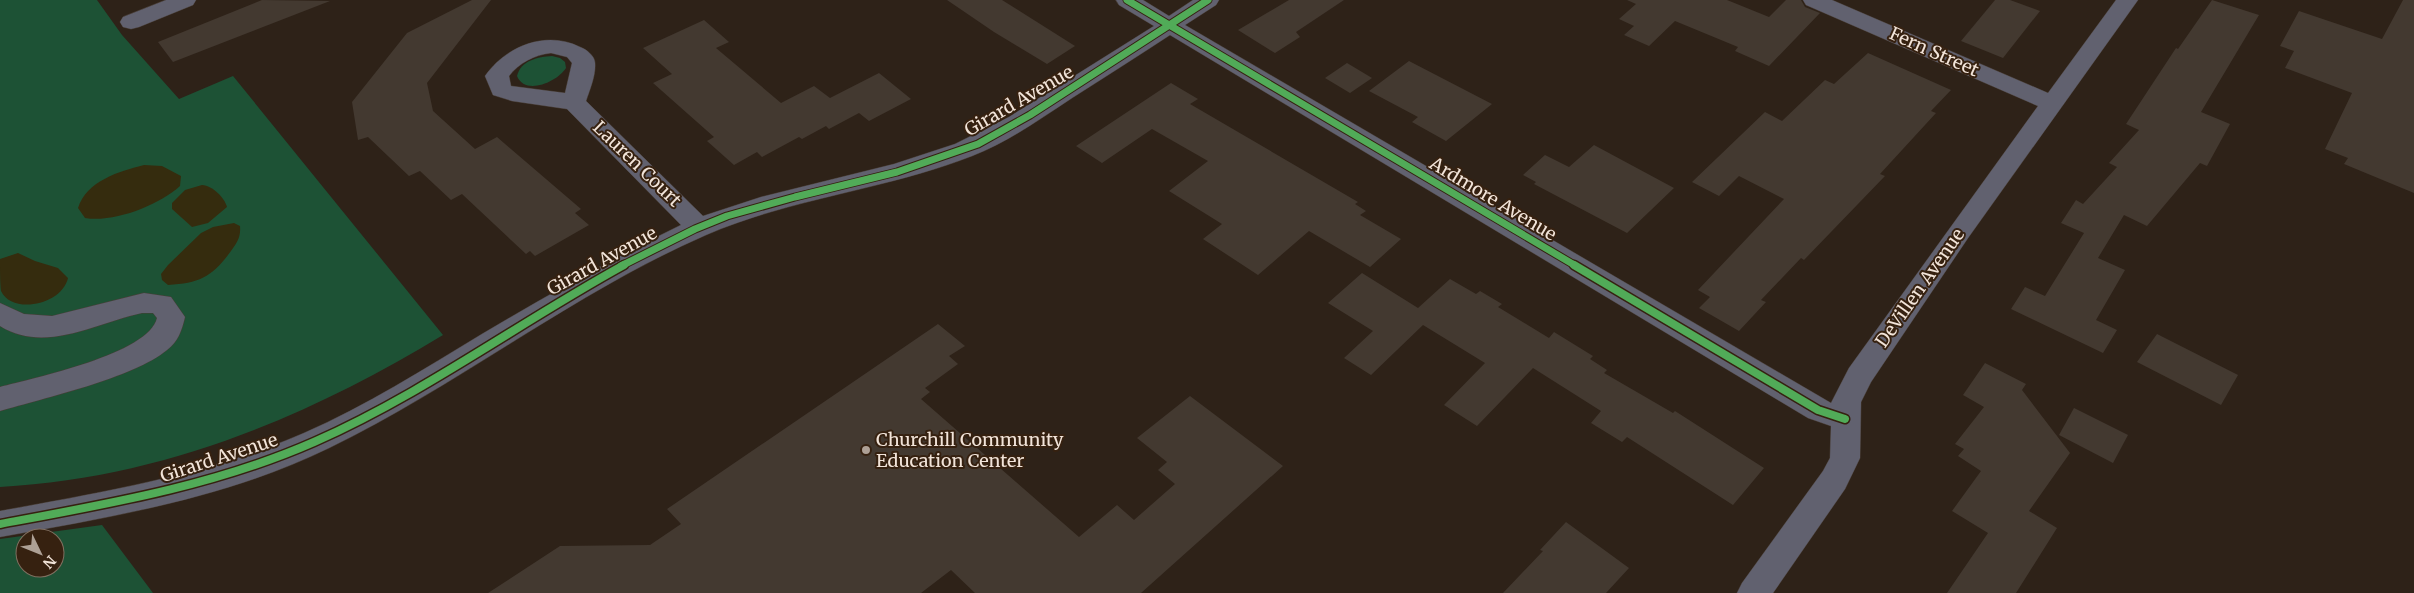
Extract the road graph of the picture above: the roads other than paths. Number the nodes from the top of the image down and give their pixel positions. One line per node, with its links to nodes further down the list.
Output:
1 (185, 0): 6 (street)
2 (1127, 0): 7 (street, Ardmore Avenue)
3 (1208, 0): 7 (street, Girard Avenue)
4 (1814, 0): 9 (street, Fern Street)
5 (2127, 0): 9 (street, DeVillen Avenue)
6 (132, 22)
7 (1170, 26): 10 (street, Girard Avenue); 13 (street, Ardmore Avenue)
8 (574, 102): 10 (street, Lauren Court)
9 (2053, 104): 13 (street, DeVillen Avenue)
10 (699, 227): 14 (street, Girard Avenue)
11 (0, 313): 12 (street)
12 (0, 399)
13 (1845, 419): 15 (street, DeVillen Avenue)
14 (0, 524)
15 (1754, 593)

